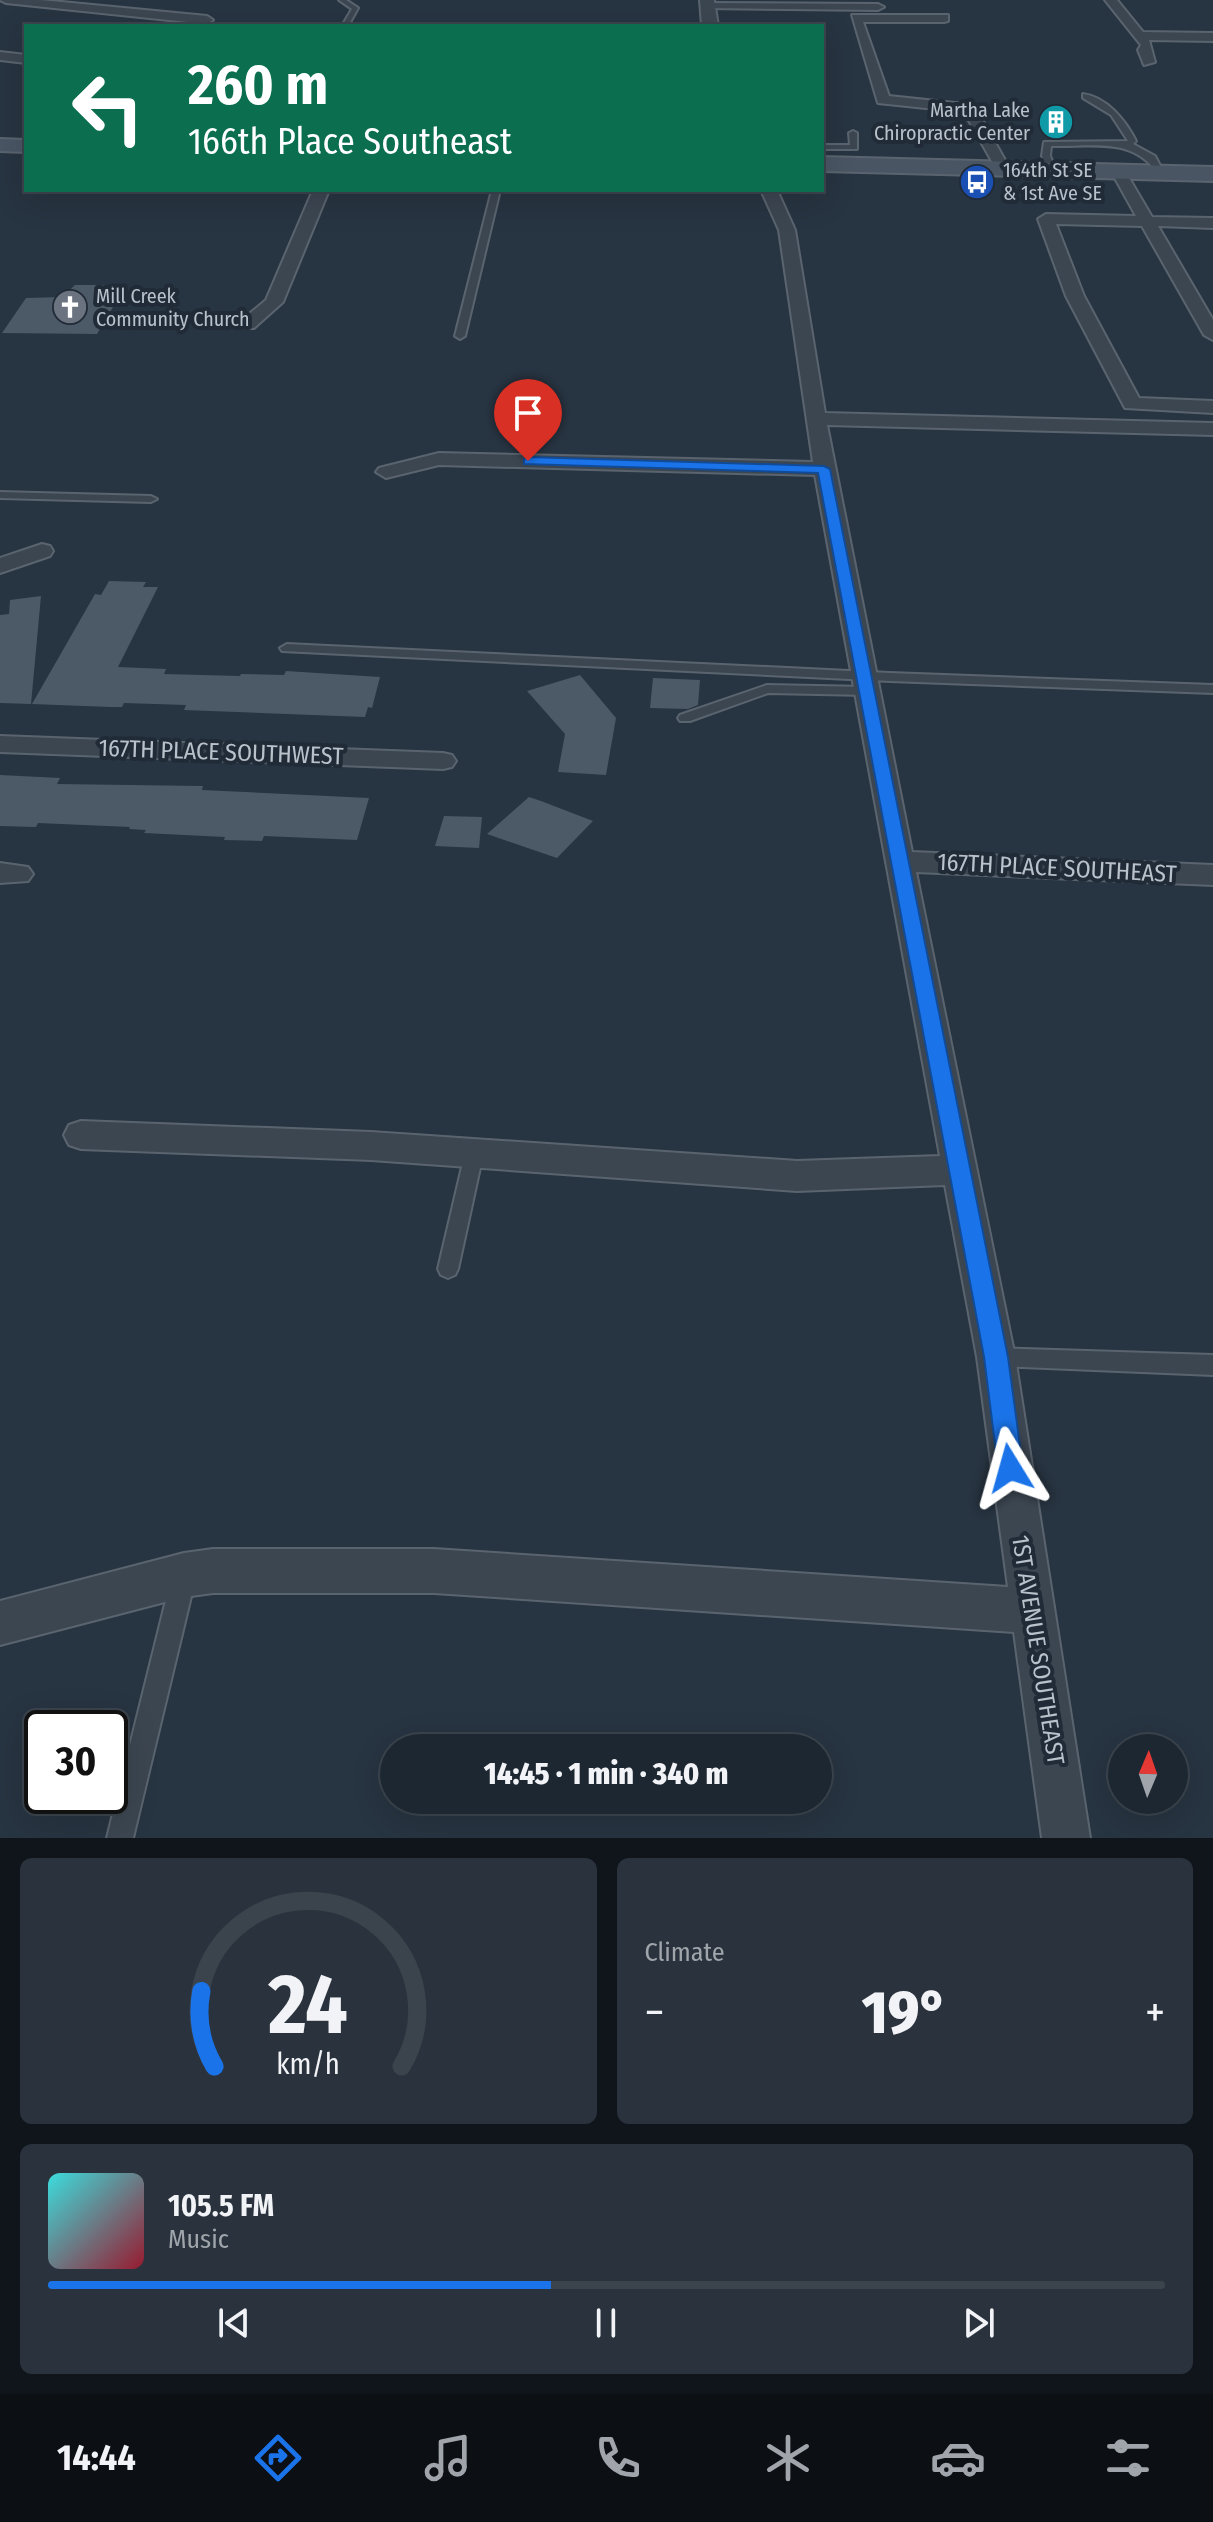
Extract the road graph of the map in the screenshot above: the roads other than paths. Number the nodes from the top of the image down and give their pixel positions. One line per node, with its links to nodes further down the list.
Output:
1 (6, 0): 6 (street)
2 (342, 0): 8 (lane)
3 (1111, 0): 10 (street)
4 (708, 3): 9 (street); 22 (street)
5 (0, 7): 7 (street)
6 (207, 20)
7 (130, 22)
8 (346, 24)
9 (710, 24)
10 (1141, 36): 11 (street); 14 (street)
11 (1213, 37)
12 (0, 56): 13 (street)
13 (24, 59)
14 (1149, 62)
15 (1086, 96): 18 (lane)
16 (853, 133): 20 (lane)
17 (0, 145): 19 (main road)
18 (1129, 145): 23 (lane); 25 (lane)
19 (24, 146)
20 (824, 147)
21 (824, 164): 22 (main road)
22 (1003, 169): 23 (main road)
23 (1052, 170): 24 (main road)
24 (1118, 171): 25 (main road); 30 (street)
25 (1162, 173): 26 (main road)
26 (1213, 174)
27 (320, 192): 32 (street)
28 (496, 192): 34 (lane)
29 (770, 192): 36 (street, 1ST AVENUE SOUTHEAST)
30 (1145, 221): 31 (street); 33 (street); 35 (street)
31 (1213, 223)
32 (248, 324)
33 (1213, 335)
34 (460, 336)
35 (1213, 407)
36 (816, 419): 37 (street); 38 (street, 1ST AVENUE SOUTHEAST)
37 (1213, 429)
38 (824, 469): 39 (street); 45 (street, 1ST AVENUE SOUTHEAST)
39 (386, 472)
40 (0, 495): 41 (lane)
41 (151, 499)
42 (42, 551): 43 (street)
43 (0, 566)
44 (287, 648): 45 (lane)
45 (867, 683): 46 (lane); 47 (lane); 50 (street, 1ST AVENUE SOUTHEAST)
46 (1213, 689)
47 (685, 718)
48 (0, 744): 49 (street, 167TH PLACE SOUTHWEST)
49 (443, 761)
50 (900, 861): 51 (street, 167TH PLACE SOUTHEAST); 54 (street, 1ST AVENUE SOUTHEAST)
51 (1213, 875)
52 (81, 1135): 53 (street)
53 (474, 1154): 54 (street); 55 (lane)
54 (958, 1170): 56 (street, 1ST AVENUE SOUTHEAST)
55 (448, 1269)
56 (996, 1357): 57 (lane); 59 (street, 1ST AVENUE SOUTHEAST)
57 (1213, 1365)
58 (184, 1575): 59 (street); 60 (street); 61 (lane)
59 (1032, 1611): 62 (street, 1ST AVENUE SOUTHEAST)
60 (0, 1623)
61 (120, 1838)
62 (1066, 1838)

